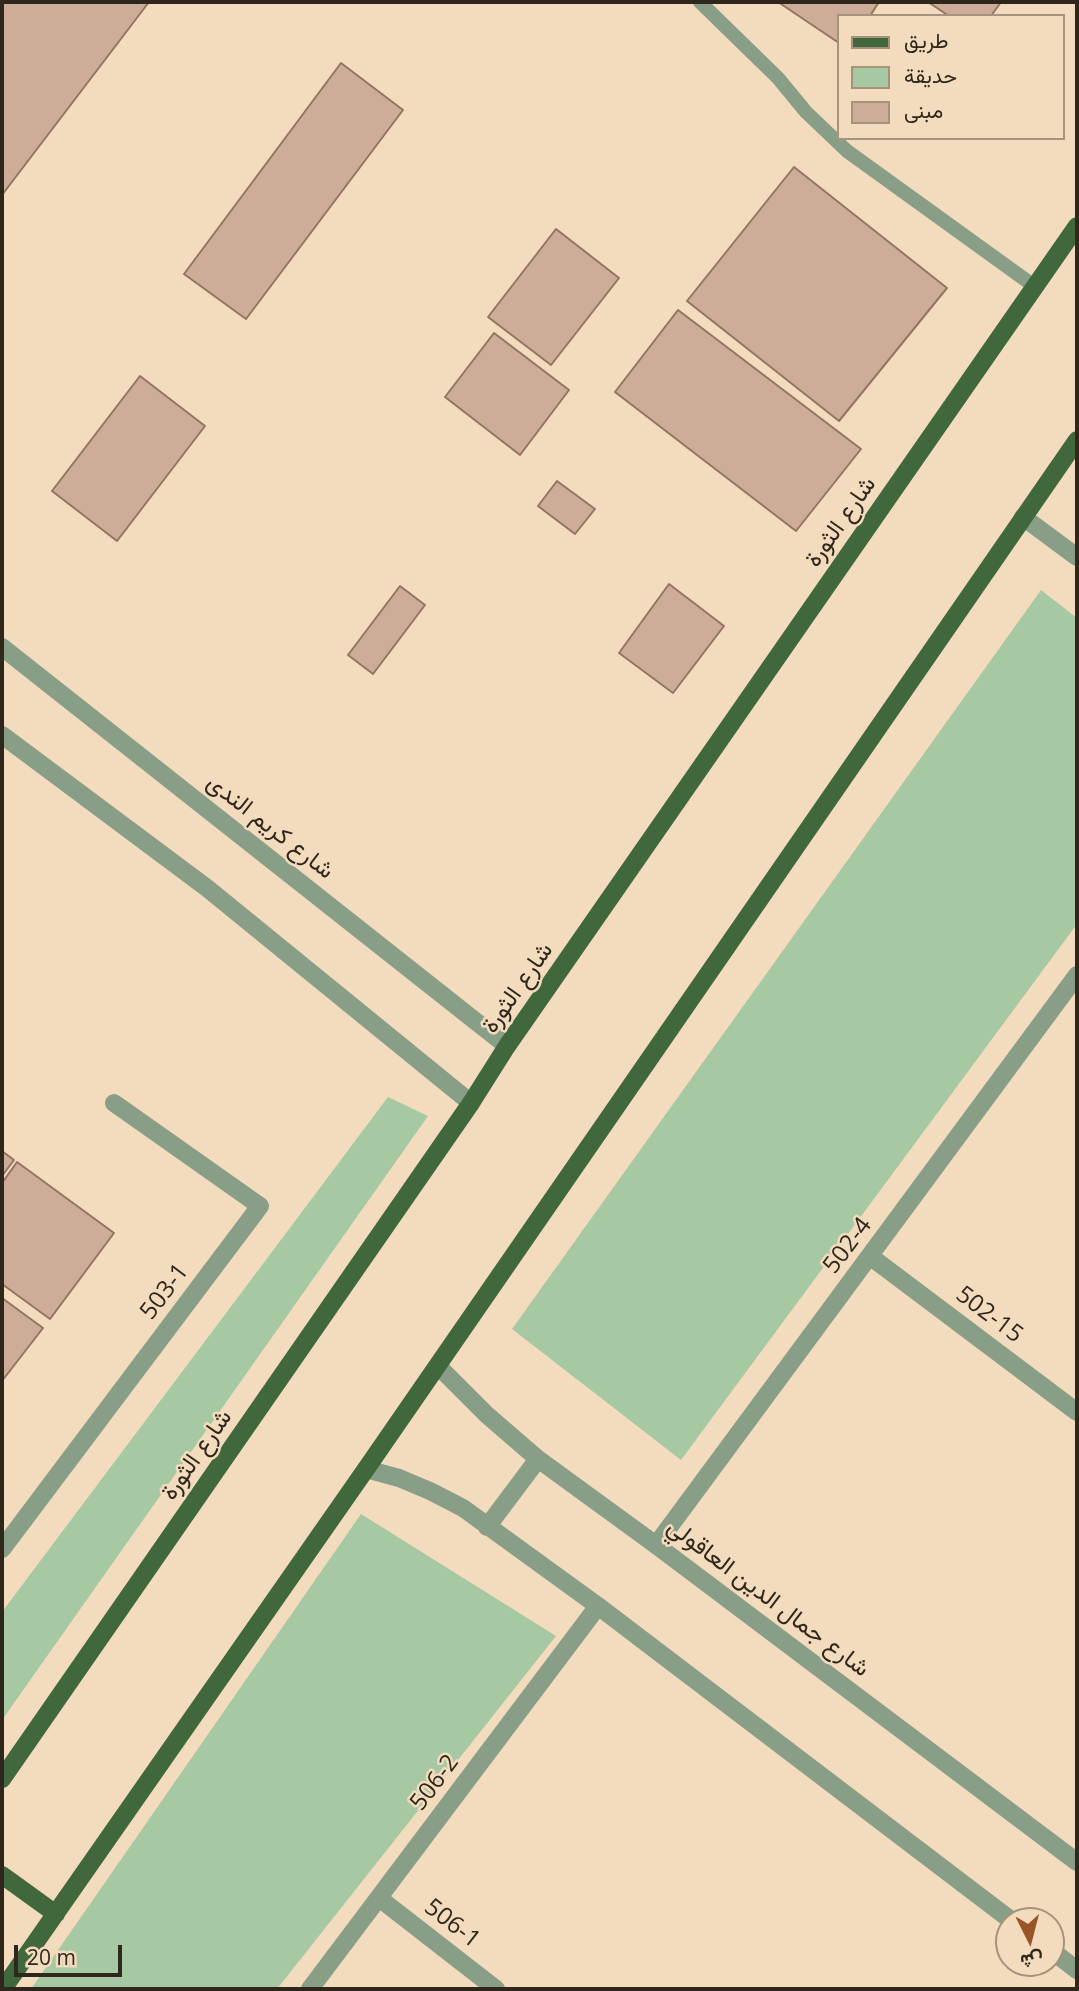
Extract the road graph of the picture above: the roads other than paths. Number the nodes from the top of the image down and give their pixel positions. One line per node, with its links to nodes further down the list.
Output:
1 (700, 2): 3 (lane)
2 (1077, 226): 3 (main road, شارع الثورة)
3 (1034, 286): 10 (main road, شارع الثورة)
4 (1077, 440): 5 (main road)
5 (1024, 517): 6 (street); 14 (main road)
6 (1077, 558)
7 (2, 647): 10 (street, شارع كريم الندى)
8 (2, 735): 12 (street)
9 (1076, 980): 13 (street, 502-4)
10 (507, 1046): 12 (main road, شارع الثورة)
11 (114, 1103): 20 (street, 503-1)
12 (471, 1103): 22 (main road, شارع الثورة)
13 (871, 1257): 15 (street, 502-15); 19 (street, 502-4)
14 (438, 1366): 16 (street, شارع جمال الدين العاقولي); 17 (main road)
15 (1077, 1412)
16 (538, 1458): 18 (street); 19 (street, شارع جمال الدين العاقولي)
17 (366, 1469): 18 (street); 27 (main road)
18 (487, 1527): 21 (street)
19 (656, 1545): 23 (street, شارع جمال الدين العاقولي)
20 (2, 1549)
21 (598, 1606): 25 (street, 506-2); 26 (street)
22 (2, 1779)
23 (1077, 1862)
24 (2, 1875): 27 (main road)
25 (379, 1898): 29 (street, 506-2); 30 (street, 506-1)
26 (995, 1908)
27 (56, 1914): 28 (main road)
28 (3, 1989)
29 (310, 1989)
30 (496, 1989)

